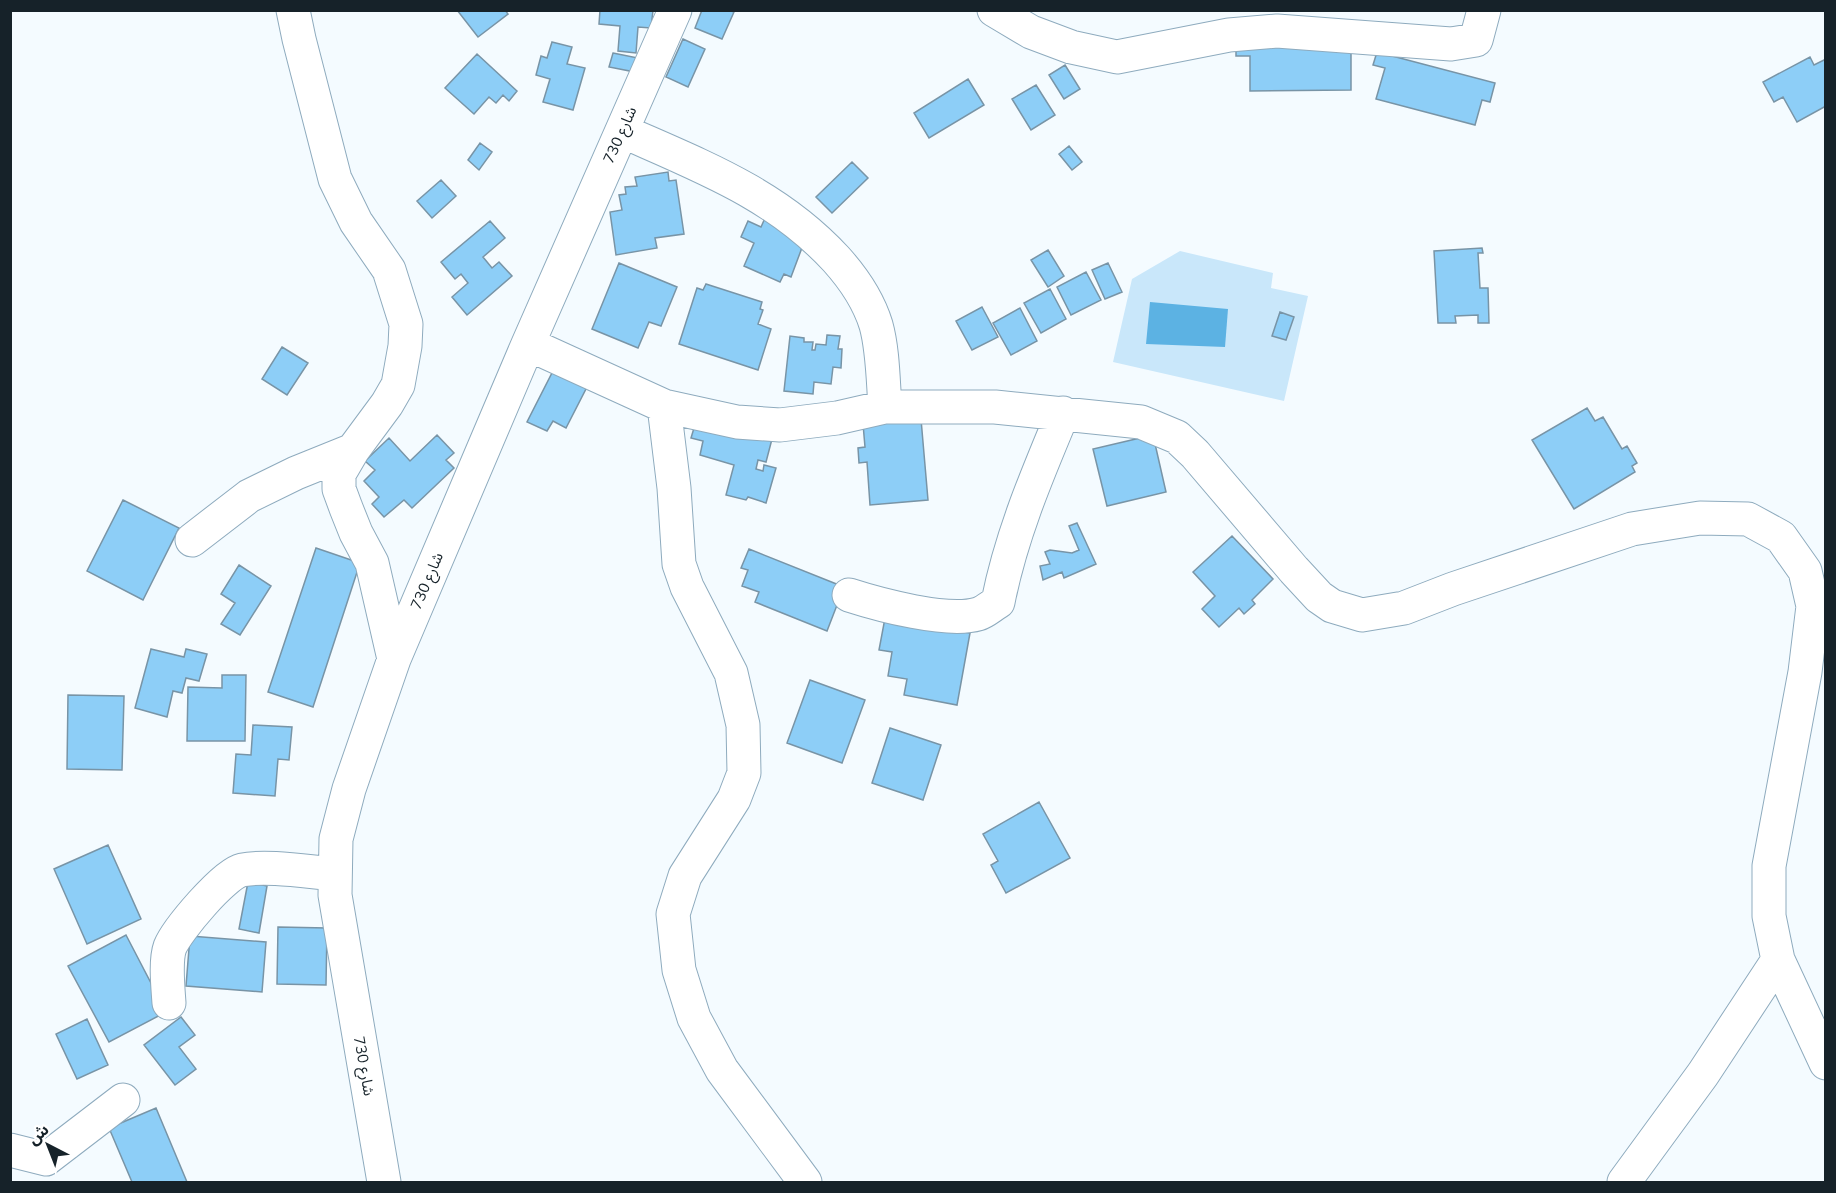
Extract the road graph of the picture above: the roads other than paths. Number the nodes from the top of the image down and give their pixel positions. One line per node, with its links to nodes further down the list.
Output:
1 (293, 10): 10 (street)
2 (675, 10): 5 (street, شارع 730)
3 (994, 10): 4 (street)
4 (1484, 10)
5 (622, 130): 6 (street, شارع 730); 8 (street)
6 (528, 344): 7 (street); 13 (street, شارع 730)
7 (664, 406): 8 (street); 21 (street)
8 (885, 407): 9 (street)
9 (1063, 413): 12 (street); 15 (street)
10 (353, 450): 11 (street); 13 (street)
11 (192, 540)
12 (849, 595)
13 (394, 659): 14 (street, شارع 730)
14 (335, 874): 16 (street); 20 (street, شارع 730)
15 (1778, 960): 17 (street); 22 (street)
16 (169, 1003)
17 (1826, 1063)
18 (123, 1100): 19 (street)
19 (10, 1150)
20 (384, 1182)
21 (805, 1182)
22 (1624, 1182)

